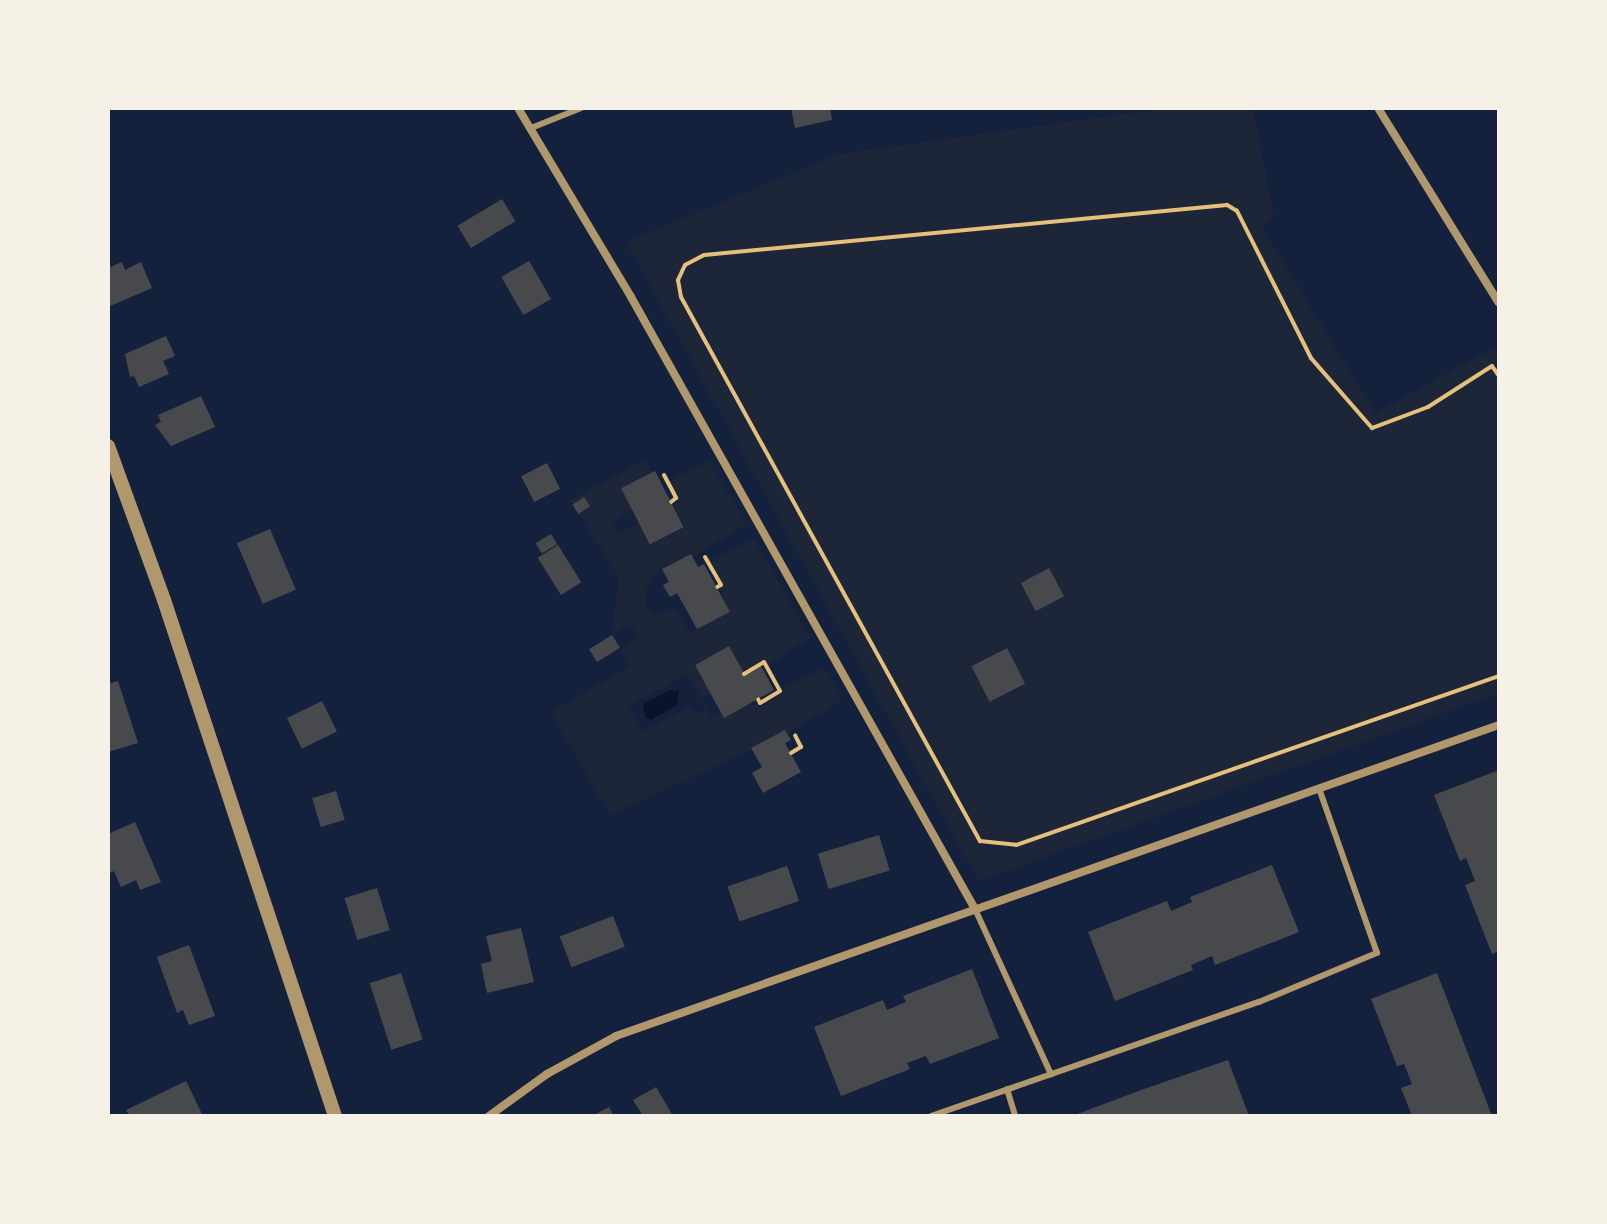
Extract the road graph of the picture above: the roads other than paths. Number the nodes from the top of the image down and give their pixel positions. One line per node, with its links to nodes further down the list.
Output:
1 (518, 108): 4 (street)
2 (581, 108): 4 (lane)
3 (1378, 108): 5 (street)
4 (531, 128): 9 (street)
5 (1499, 303)
6 (108, 446): 12 (street)
7 (1499, 725): 8 (street)
8 (1319, 788): 9 (street); 10 (lane)
9 (975, 909): 10 (lane); 13 (street)
10 (1051, 1074): 11 (lane)
11 (1007, 1089): 14 (lane); 15 (lane)
12 (335, 1116)
13 (489, 1116)
14 (931, 1116)
15 (1015, 1116)

